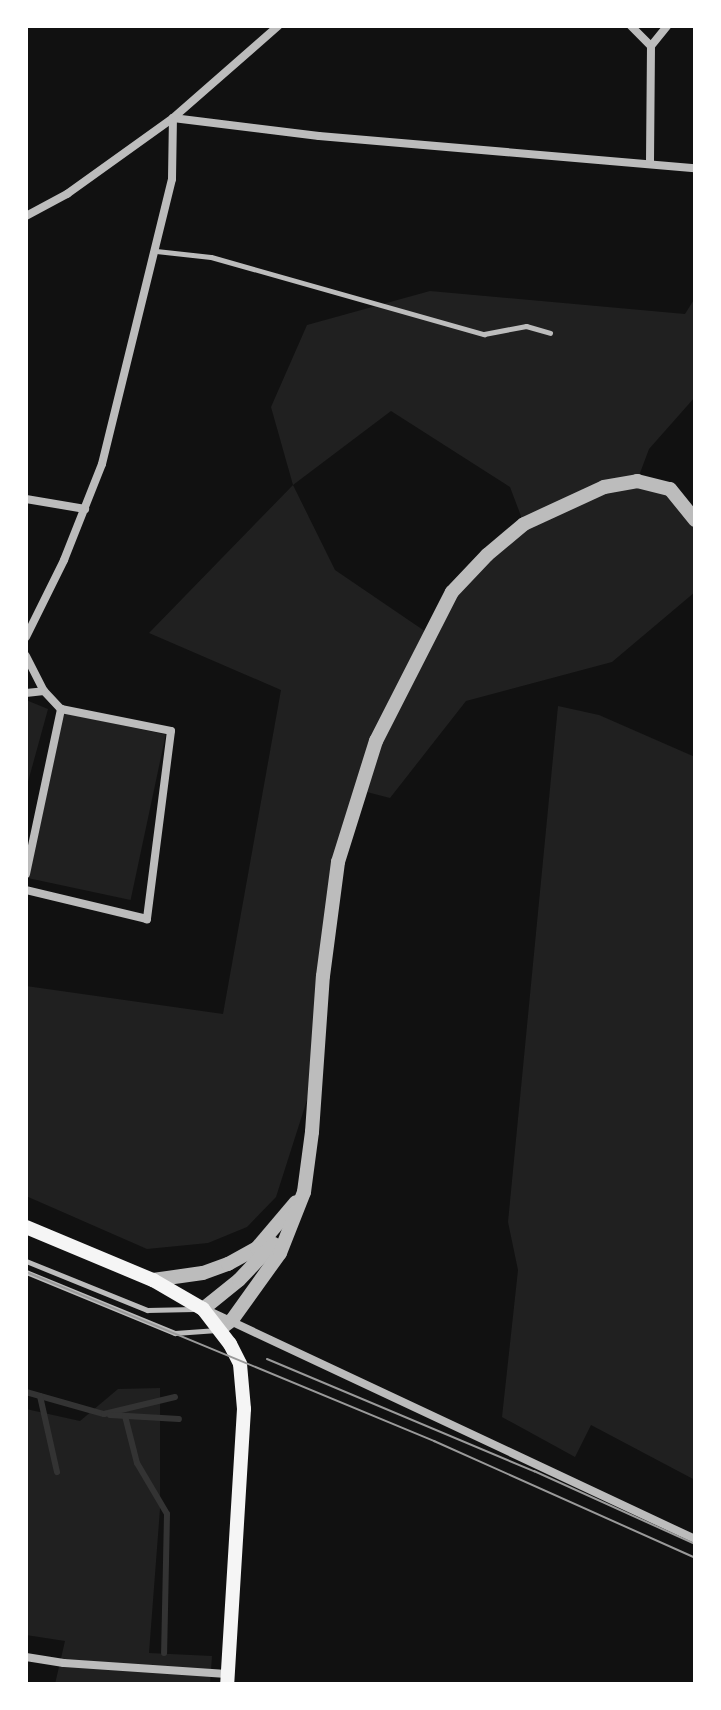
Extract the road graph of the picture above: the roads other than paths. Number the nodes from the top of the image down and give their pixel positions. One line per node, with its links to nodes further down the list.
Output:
1 (278, 26): 5 (street)
2 (631, 26): 4 (street)
3 (667, 26): 4 (street)
4 (651, 46): 6 (street)
5 (173, 118): 6 (street); 8 (street); 9 (street)
6 (650, 164): 7 (street)
7 (695, 168)
8 (26, 216)
9 (156, 251): 10 (lane); 12 (street)
10 (550, 333)
11 (26, 499): 12 (street)
12 (85, 509): 14 (street)
13 (695, 520): 21 (street)
14 (27, 634)
15 (26, 656): 16 (street)
16 (44, 691): 17 (street); 18 (street)
17 (26, 693)
18 (61, 709): 19 (street); 20 (street)
19 (26, 874)
20 (26, 890)
21 (304, 1192): 25 (street); 26 (street); 27 (street)
22 (26, 1227): 25 (main road)
23 (26, 1261): 26 (lane)
24 (26, 1272): 27 (lane)
25 (153, 1280): 26 (main road)
26 (203, 1309): 27 (main road)
27 (226, 1325): 28 (street); 30 (main road)
28 (695, 1539)
29 (26, 1657): 30 (street)
30 (227, 1679)

